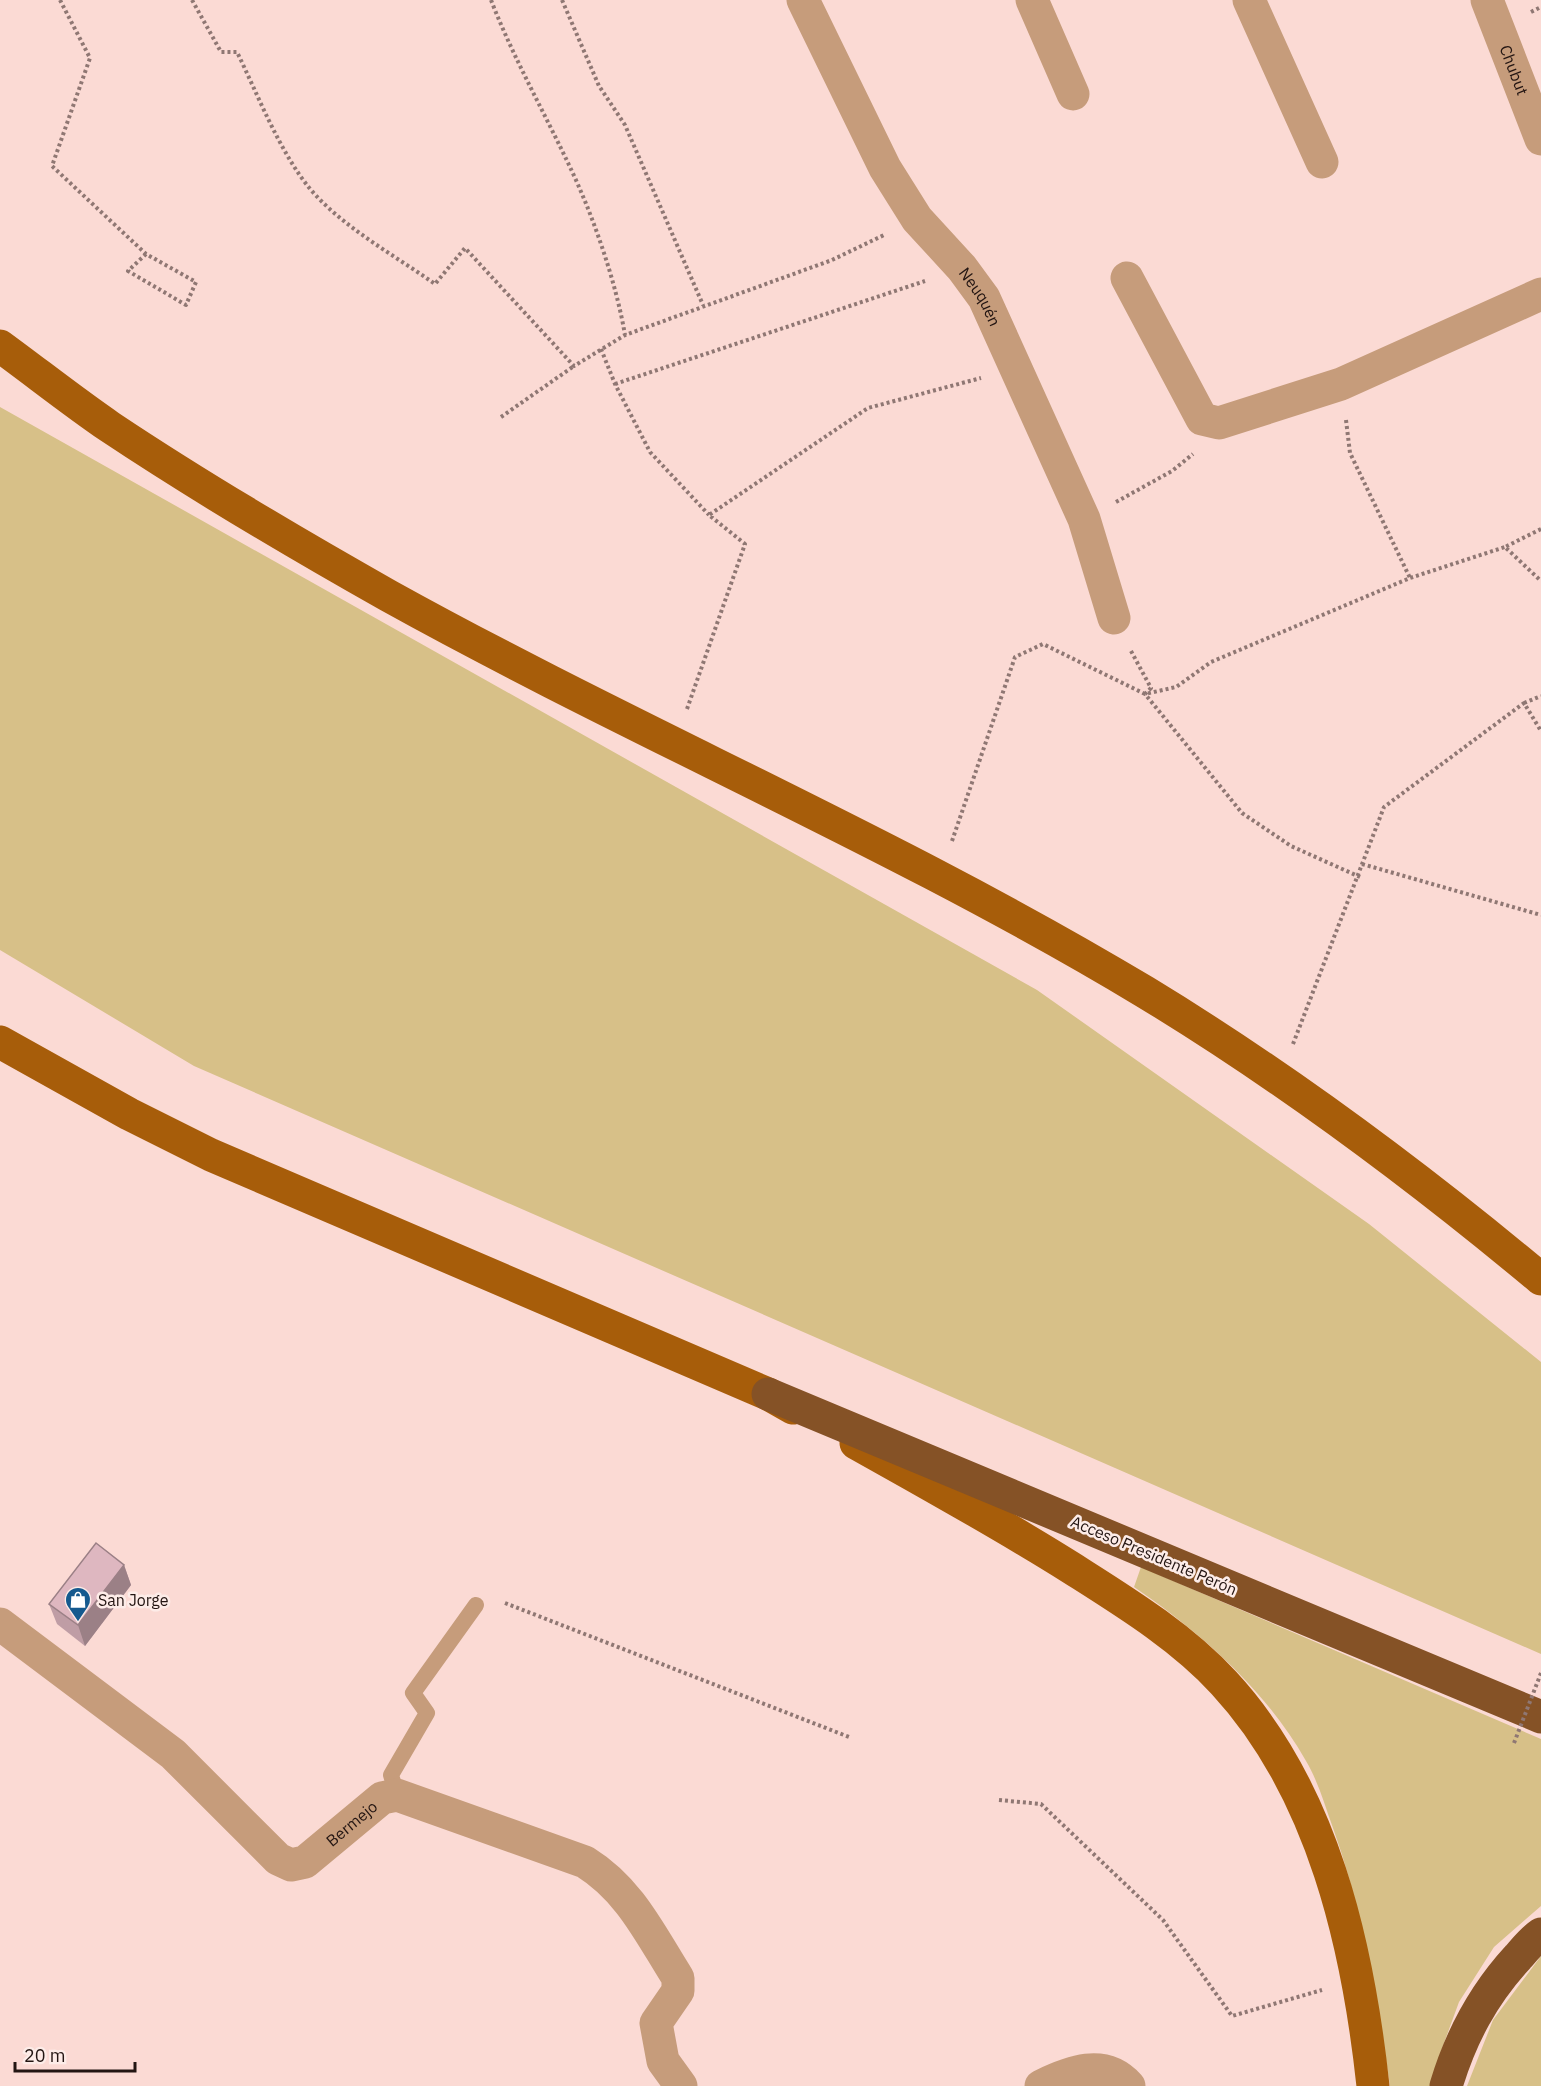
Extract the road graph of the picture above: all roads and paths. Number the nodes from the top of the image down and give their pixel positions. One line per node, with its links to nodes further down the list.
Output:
1 (60, 0): 13 (path)
2 (192, 0): 21 (path)
3 (491, 0): 18 (path)
4 (562, 0): 17 (path)
5 (803, 0): 12 (street, Neuquén)
6 (1032, 0): 9 (street)
7 (1249, 0): 11 (street)
8 (1487, 0): 10 (street, Chubut)
9 (1072, 94)
10 (1541, 139)
11 (1322, 162)
12 (917, 219): 14 (street, Neuquén); 17 (path)
13 (146, 254): 13 (path)
14 (962, 268): 22 (street, Neuquén); 23 (path)
15 (1127, 278): 26 (street)
16 (1541, 294): 24 (street)
17 (703, 305): 18 (path)
18 (625, 335): 20 (path)
19 (0, 346): 38 (main road)
20 (601, 349): 21 (path); 23 (path)
21 (574, 366): 25 (path)
22 (1016, 368): 27 (path); 28 (street, Neuquén)
23 (615, 384): 27 (path)
24 (1341, 384): 26 (street); 31 (path)
25 (501, 417)
26 (1219, 423): 28 (path)
27 (709, 515): 38 (path)
28 (1084, 519): 33 (street, Neuquén)
29 (1541, 529): 30 (path)
30 (1506, 548): 31 (path); 32 (path)
31 (1410, 578): 34 (path)
32 (1541, 581)
33 (1114, 618): 34 (path)
34 (1145, 694): 40 (path); 41 (path)
35 (1541, 696): 36 (path)
36 (1524, 703): 37 (path); 39 (path)
37 (1541, 731)
38 (675, 743): 41 (main road)
39 (1362, 864): 40 (path); 42 (path)
40 (1360, 877): 44 (path)
41 (939, 879): 44 (main road)
42 (1541, 915)
43 (0, 1042): 46 (main road)
44 (1280, 1077): 45 (main road)
45 (1541, 1279)
46 (768, 1394): 50 (highway, Acceso Presidente Perón); 56 (main road)
47 (476, 1605): 51 (path); 53 (lane)
48 (0, 1624): 53 (street, Bermejo)
49 (1541, 1673): 52 (path, bridge)
50 (1541, 1717)
51 (849, 1737)
52 (1514, 1743)
53 (397, 1795): 57 (street, Bermejo)
54 (999, 1800): 56 (path)
55 (1541, 1934): 61 (highway)
56 (1357, 1980): 60 (main road)
57 (681, 2086)
58 (1041, 2086): 59 (street)
59 (1129, 2086)
60 (1373, 2086)
61 (1446, 2086)

